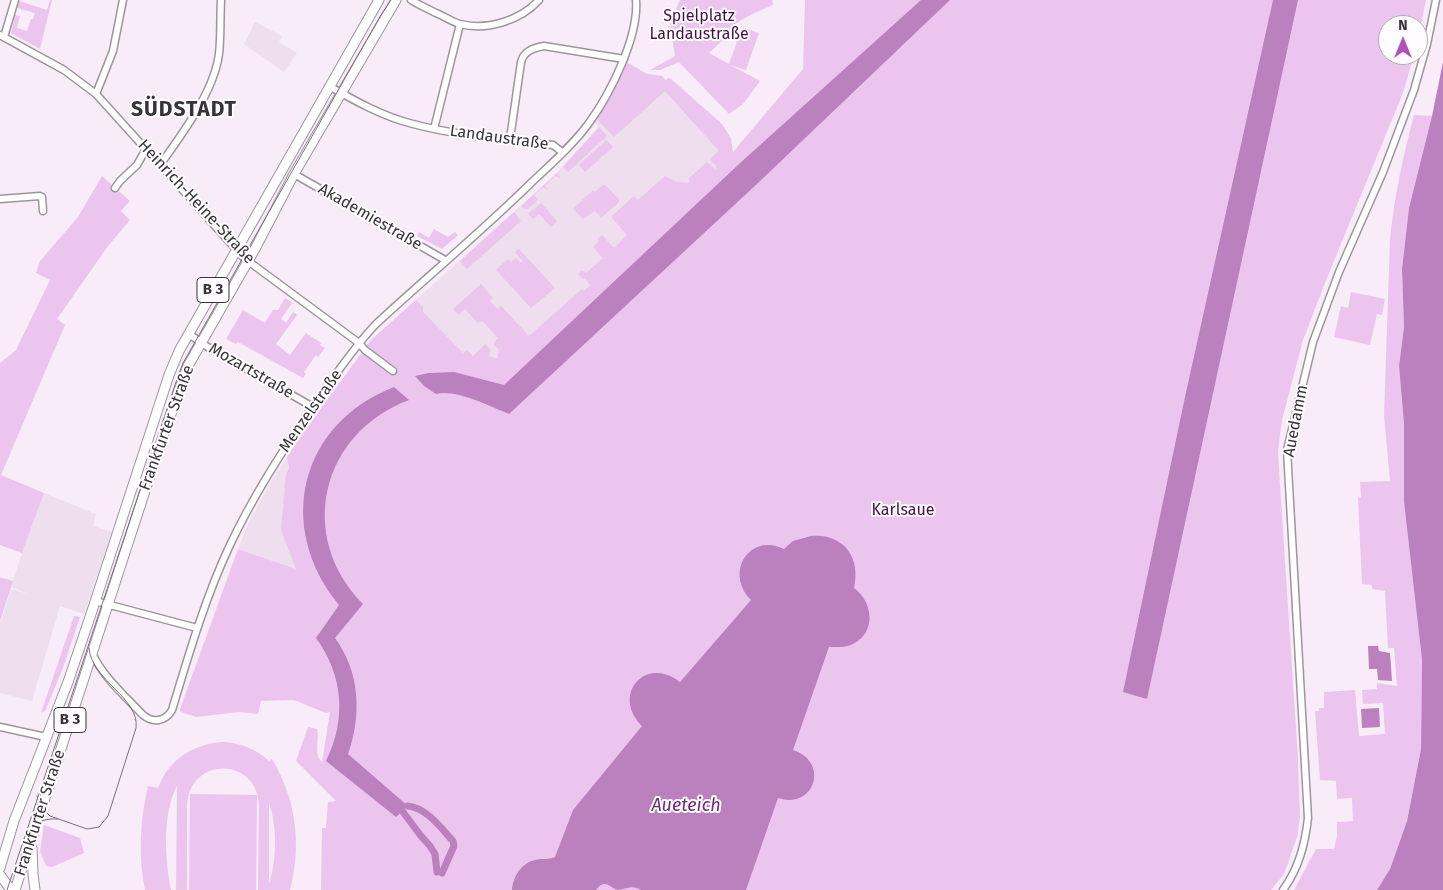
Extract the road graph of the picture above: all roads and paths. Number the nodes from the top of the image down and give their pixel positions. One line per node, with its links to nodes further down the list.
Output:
1 (14, 0): 11 (street)
2 (123, 0): 15 (street)
3 (221, 0): 20 (street)
4 (379, 0): 13 (main road, Frankfurter Straße / B 3)
5 (396, 0): 14 (main road, Frankfurter Straße / B 3)
6 (411, 0): 10 (street)
7 (540, 0): 10 (street)
8 (636, 0): 12 (street, Landaustraße)
9 (1436, 0): 47 (street, Auedamm)
10 (460, 24): 16 (street)
11 (2, 36): 15 (street, Heinrich-Heine-Straße)
12 (624, 59): 17 (street); 19 (street, Landaustraße)
13 (329, 86): 14 (street, Landaustraße); 25 (main road, Frankfurter Straße / B 3)
14 (342, 93): 16 (street, Landaustraße); 21 (main road, Frankfurter Straße / B 3)
15 (96, 94): 18 (street, Heinrich-Heine-Straße)
16 (434, 129): 17 (street, Landaustraße)
17 (510, 139): 19 (street, Landaustraße)
18 (146, 149): 20 (street, Heinrich-Heine-Straße); 22 (street)
19 (562, 152): 26 (street, Menzelstraße)
20 (160, 165): 25 (street, Heinrich-Heine-Straße)
21 (294, 174): 26 (street, Akademiestraße); 27 (main road, Frankfurter Straße / B 3)
22 (115, 188)
23 (0, 199): 24 (street)
24 (43, 211)
25 (238, 250): 27 (street, Heinrich-Heine-Straße); 28 (main road, Frankfurter Straße / B 3)
26 (446, 260): 30 (street, Menzelstraße)
27 (248, 261): 29 (main road, Frankfurter Straße / B 3); 30 (street, Heinrich-Heine-Straße)
28 (189, 334): 29 (street, Mozartstraße); 33 (main road, Frankfurter Straße / B 3)
29 (201, 342): 32 (street, Mozartstraße); 34 (main road, Frankfurter Straße / B 3)
30 (358, 343): 31 (street, Heinrich-Heine-Straße); 32 (street, Menzelstraße)
31 (393, 371)
32 (313, 407): 35 (street, Menzelstraße)
33 (95, 601): 34 (street); 38 (main road, Frankfurter Straße / B 3)
34 (108, 605): 35 (street); 36 (main road, Frankfurter Straße / B 3)
35 (197, 628): 36 (street, Menzelstraße)
36 (92, 653): 40 (main road, Frankfurter Straße / B 3)
37 (0, 727): 38 (street)
38 (46, 737): 39 (main road, Frankfurter Straße / B 3)
39 (10, 834): 41 (main road); 42 (main road, Frankfurter Straße / B 3)
40 (34, 836): 45 (main road, Frankfurter Straße / B 3); 46 (main road)
41 (0, 844)
42 (0, 868)
43 (0, 875): 44 (main road)
44 (11, 890)
45 (15, 890)
46 (36, 890)
47 (1283, 890)

